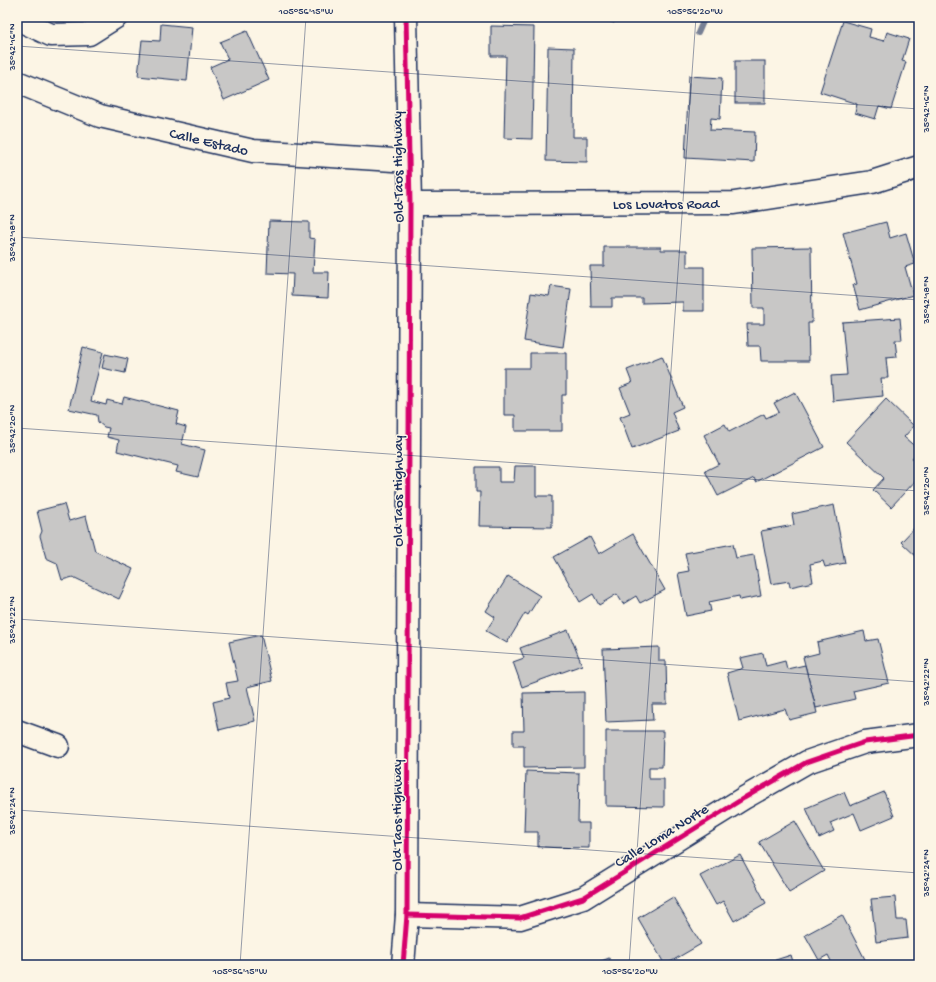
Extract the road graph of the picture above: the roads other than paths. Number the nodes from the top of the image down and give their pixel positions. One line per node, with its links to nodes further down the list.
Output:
1 (116, 17): 3 (street)
2 (406, 17): 5 (street, Old Taos Highway)
3 (17, 19)
4 (17, 82): 5 (street, Calle Estado)
5 (409, 162): 7 (street, Old Taos Highway)
6 (919, 167): 7 (street, Los Lovatos Road)
7 (410, 204): 11 (street, Old Taos Highway)
8 (17, 731): 10 (street)
9 (919, 735): 11 (street, Calle Loma Norte)
10 (58, 746)
11 (407, 915): 12 (street, Old Taos Highway)
12 (403, 965)

